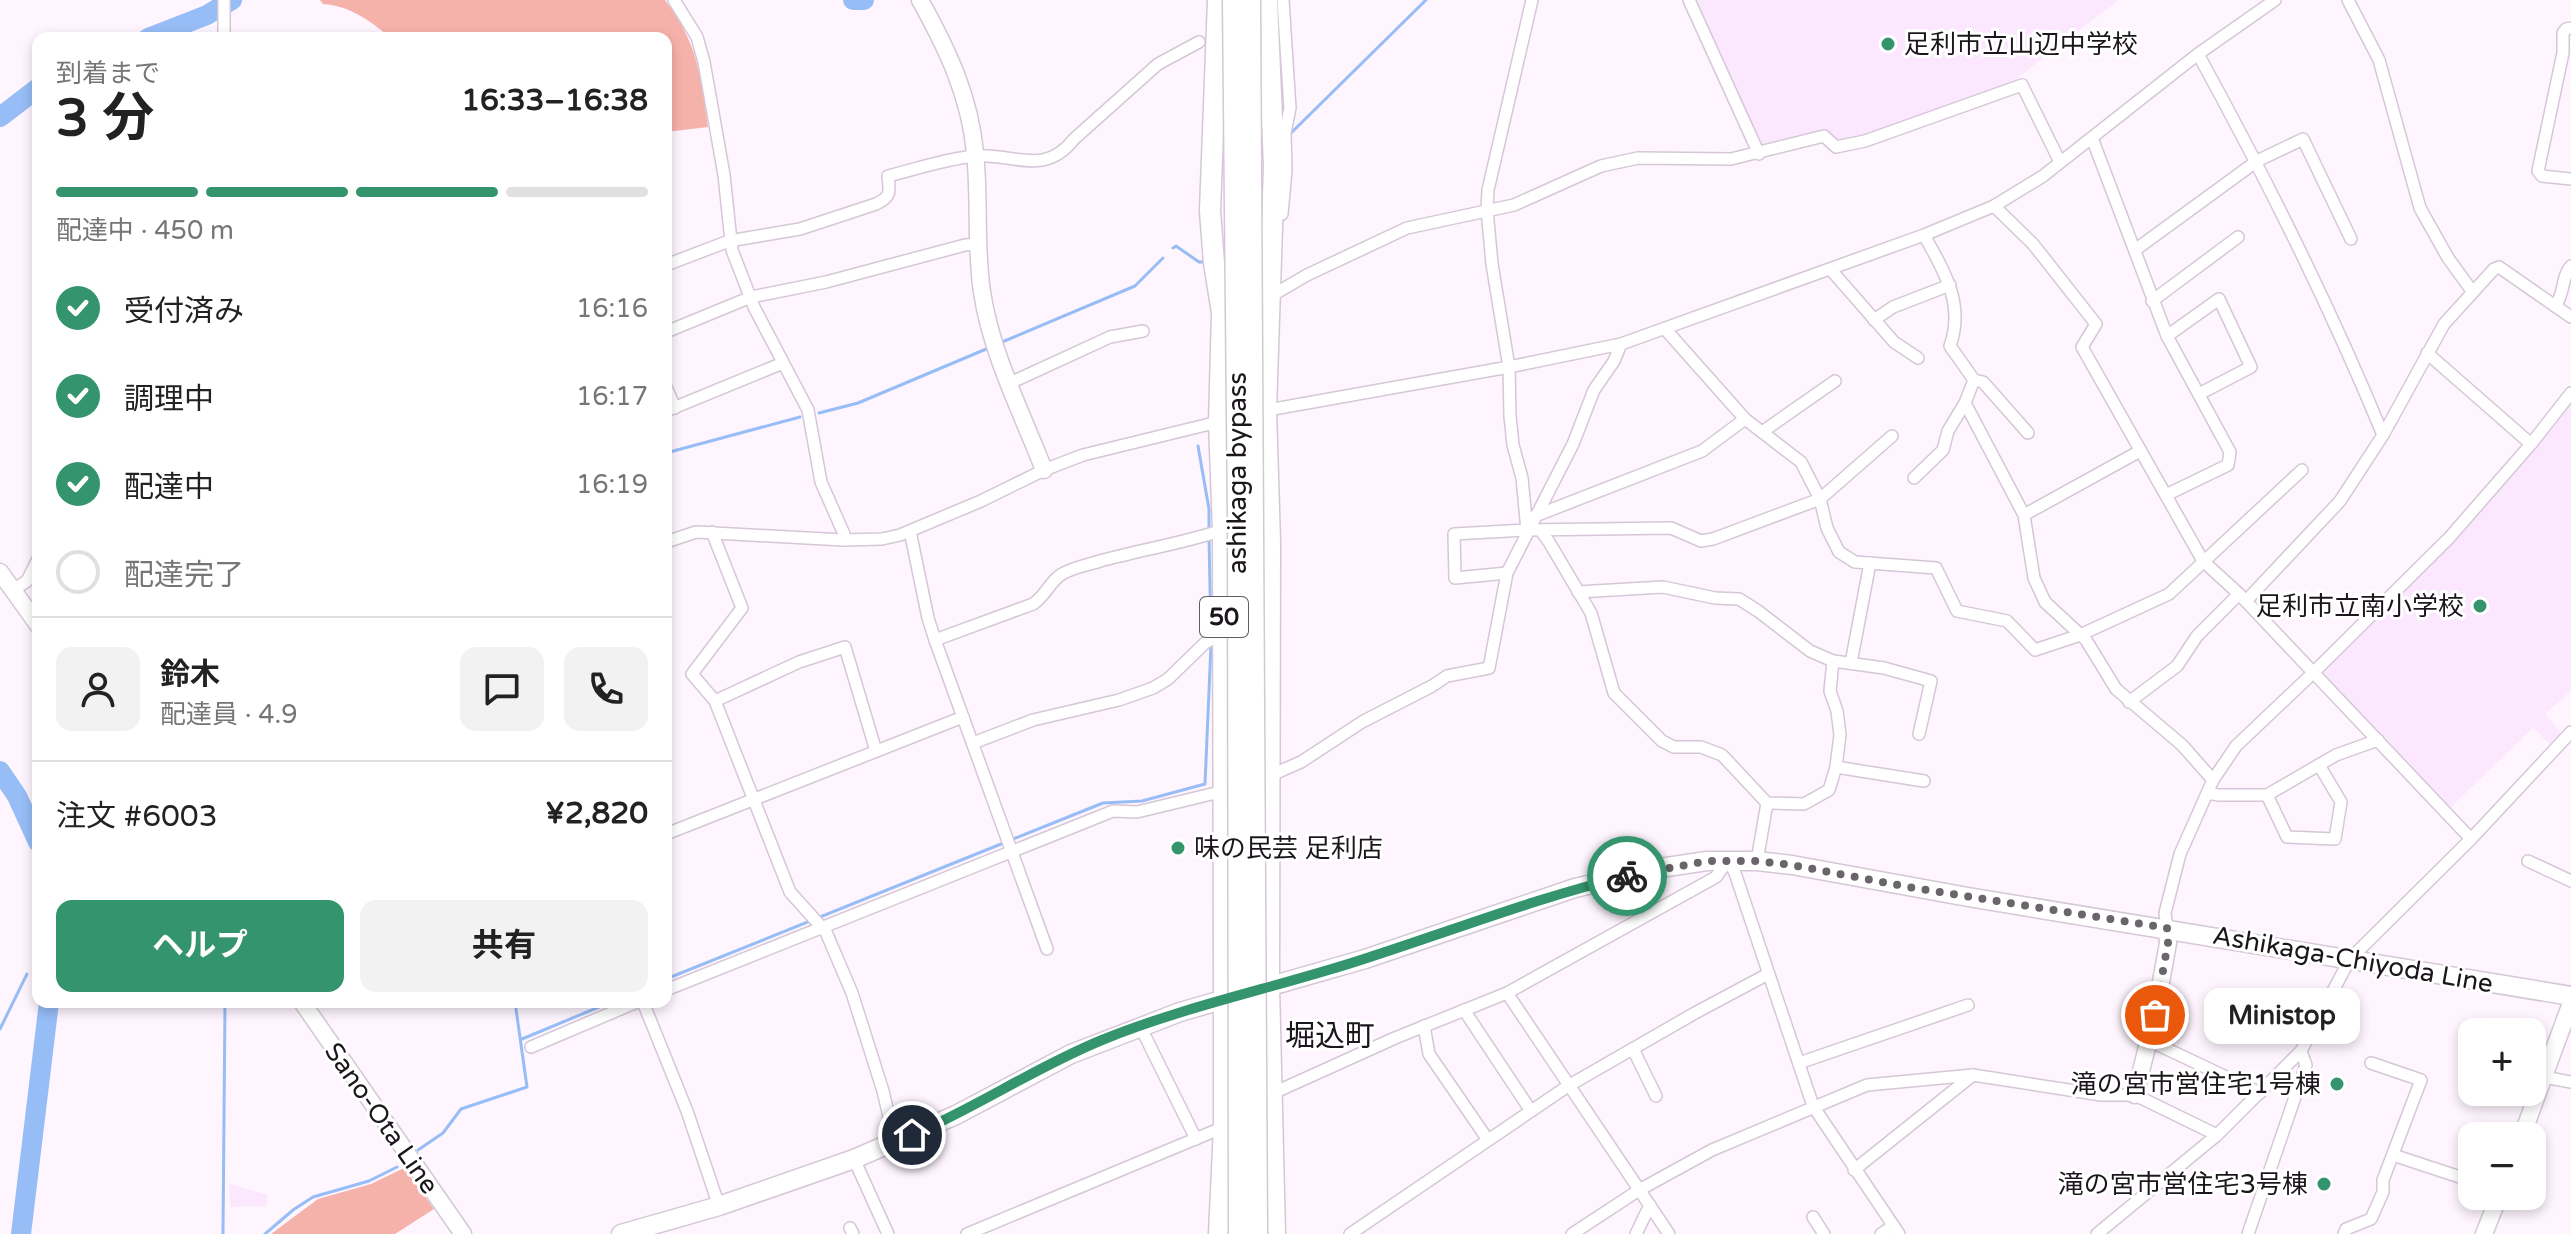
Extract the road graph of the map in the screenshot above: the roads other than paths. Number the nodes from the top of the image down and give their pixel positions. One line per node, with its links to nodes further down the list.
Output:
1 (224, 0): 13 (street)
2 (674, 0): 27 (street)
3 (1218, 0): 59 (highway, 50)
4 (1233, 0): 175 (highway, ashikaga bypass / 50, bridge)
5 (1250, 0): 176 (highway, ashikaga bypass / 50, bridge)
6 (1532, 0): 23 (street)
7 (1689, 0): 17 (street)
8 (2275, 0): 15 (street)
9 (2348, 0): 34 (street)
10 (1281, 1): 35 (highway, 50)
11 (923, 5): 18 (street)
12 (2571, 28): 21 (street)
13 (224, 32)
14 (1199, 42): 18 (street)
15 (2198, 54): 16 (street); 19 (street)
16 (2092, 138): 20 (street); 29 (street)
17 (1759, 154): 20 (street); 23 (street)
18 (976, 156): 27 (street); 28 (street)
19 (2257, 161): 26 (street); 29 (street); 62 (street)
20 (2060, 162): 22 (street)
21 (2571, 179)
22 (1994, 206): 24 (street); 65 (street)
23 (1487, 210): 35 (street); 49 (street)
24 (1924, 235): 32 (street); 33 (street)
25 (2238, 237): 37 (street)
26 (2351, 239)
27 (729, 241): 30 (street); 36 (street)
28 (979, 244): 36 (street); 52 (street)
29 (2135, 250): 37 (street)
30 (672, 263)
31 (2571, 266): 38 (street)
32 (1831, 270): 40 (street); 42 (street)
33 (1950, 285): 40 (street); 50 (street)
34 (2472, 291): 38 (street); 46 (street)
35 (1271, 296): 57 (highway, 50)
36 (751, 297): 41 (street); 48 (street)
37 (2152, 301): 44 (street)
38 (2555, 306): 39 (street)
39 (2571, 317)
40 (1874, 320): 47 (street)
41 (672, 330)
42 (1666, 330): 45 (street); 58 (street)
43 (1143, 331): 52 (street)
44 (2167, 336): 54 (street); 54 (street)
45 (1621, 344): 49 (street); 72 (street)
46 (2427, 353): 62 (street); 64 (street)
47 (1918, 358)
48 (783, 363): 56 (street); 79 (street)
49 (1509, 367): 57 (street); 74 (street)
50 (1974, 380): 55 (street); 61 (street)
51 (1835, 381): 60 (street)
52 (1010, 383): 66 (street)
53 (2571, 393): 64 (street)
54 (2199, 394): 69 (street)
55 (1965, 403): 68 (street); 71 (street)
56 (672, 408)
57 (1266, 410): 59 (street); 105 (highway, 50)
58 (1745, 419): 60 (street); 72 (street)
59 (1219, 422): 66 (street); 73 (highway, 50)
60 (1762, 432): 70 (street)
61 (2028, 433)
62 (2383, 435): 87 (street)
63 (1892, 436): 70 (street)
64 (2531, 444): 94 (street)
65 (2140, 451): 69 (street); 71 (street)
66 (1044, 470): 75 (street)
67 (2302, 470): 80 (street)
68 (1914, 478)
69 (2166, 495): 80 (street)
70 (1820, 499): 76 (street); 81 (street)
71 (2024, 515): 90 (street)
72 (1535, 516): 74 (street)
73 (1223, 530): 89 (highway, 50); 91 (street)
74 (1527, 530): 76 (street); 84 (street); 84 (street)
75 (910, 531): 79 (street); 91 (street)
76 (1541, 531): 86 (street)
77 (712, 532): 78 (street); 79 (street); 95 (street)
78 (672, 540)
79 (843, 540)
80 (2203, 561): 87 (street); 90 (street)
81 (1870, 563): 90 (street); 93 (street)
82 (32, 571): 85 (street)
83 (0, 572): 85 (street)
84 (1507, 573): 105 (street)
85 (13, 590): 88 (street)
86 (1578, 592): 92 (street); 112 (street)
87 (2242, 598): 94 (street); 96 (street)
88 (32, 617)
89 (1224, 633): 101 (street); 108 (highway, 50)
90 (2080, 635): 96 (street)
91 (935, 640): 97 (street)
92 (1833, 661): 93 (street); 104 (street)
93 (1851, 663): 99 (street)
94 (2314, 672): 100 (street); 106 (street)
95 (715, 701): 102 (street); 111 (street)
96 (2129, 702): 106 (street)
97 (963, 717): 101 (street); 102 (street)
98 (2571, 732): 114 (street)
99 (1919, 734)
100 (2378, 740): 103 (street); 114 (street)
101 (973, 743): 115 (street)
102 (876, 751): 111 (street)
103 (2319, 765): 110 (street); 110 (street)
104 (1836, 767): 107 (street); 112 (street)
105 (1269, 776): 125 (highway, 50)
106 (2213, 780): 109 (street)
107 (1924, 781)
108 (1224, 791): 115 (street); 129 (highway, 50)
109 (2208, 793): 110 (street); 121 (street)
110 (2267, 795)
111 (754, 799): 113 (street); 120 (street)
112 (1767, 803): 117 (street)
113 (672, 832)
114 (2471, 839): 123 (street)
115 (1013, 850): 120 (street); 122 (street)
116 (1728, 860): 117 (main road, Ashikaga-Chiyoda Line); 124 (street); 125 (main road, Ashikaga-Chiyoda Line); 127 (street)
117 (1757, 861): 121 (main road, Ashikaga-Chiyoda Line)
118 (2528, 861): 119 (street)
119 (2571, 881)
120 (823, 927): 126 (street); 159 (street)
121 (2167, 928): 123 (main road, Ashikaga-Chiyoda Line); 138 (street)
122 (1047, 949)
123 (2350, 959): 128 (main road, Ashikaga-Chiyoda Line); 141 (street)
124 (1768, 974): 140 (street); 142 (street)
125 (1269, 986): 129 (main road, Ashikaga-Chiyoda Line); 150 (highway, 50)
126 (672, 988)
127 (1507, 993): 135 (street); 148 (street)
128 (2571, 996)
129 (1224, 998): 136 (main road, Ashikaga-Chiyoda Line); 155 (highway, 50)
130 (2571, 1003): 144 (street)
131 (1968, 1005): 142 (street)
132 (306, 1008): 170 (street, Sano-Ota Line)
133 (623, 1008): 139 (street)
134 (645, 1008): 166 (street)
135 (1464, 1010): 137 (street); 154 (street)
136 (1140, 1026): 157 (street); 159 (main road, Ashikaga-Chiyoda Line)
137 (1424, 1026): 150 (street); 158 (street)
138 (2150, 1041): 149 (street); 151 (street)
139 (531, 1047)
140 (1633, 1049): 148 (street); 152 (street)
141 (2301, 1051): 149 (street); 185 (street)
142 (1799, 1063): 153 (street)
143 (2371, 1063): 160 (street)
144 (2546, 1072)
145 (1973, 1075): 151 (street); 153 (street); 162 (street)
146 (2546, 1077): 147 (street)
147 (2571, 1082)
148 (1568, 1086): 154 (street); 164 (street)
149 (2260, 1093): 156 (street)
150 (1271, 1094): 177 (highway, 50)
151 (2135, 1095): 156 (street)
152 (1656, 1096)
153 (1813, 1106): 162 (street); 164 (street)
154 (1531, 1111): 158 (street)
155 (1224, 1127): 157 (street); 174 (highway, 50)
156 (2217, 1135): 184 (street)
157 (1196, 1139): 173 (street)
158 (1488, 1140): 178 (street)
159 (895, 1142): 161 (main road, Ashikaga-Chiyoda Line)
160 (2393, 1155): 163 (street); 186 (street)
161 (854, 1159): 166 (main road, Ashikaga-Chiyoda Line); 172 (street)
162 (1854, 1170): 169 (street)
163 (2458, 1176)
164 (1639, 1190): 165 (street); 179 (street)
165 (1650, 1205): 180 (street); 181 (street)
166 (719, 1206): 171 (main road, Ashikaga-Chiyoda Line)
167 (2493, 1210): 187 (street)
168 (1813, 1217): 182 (street)
169 (1896, 1230): 183 (street)
170 (463, 1234)
171 (621, 1234)
172 (888, 1234)
173 (967, 1234)
174 (1219, 1234)
175 (1239, 1234)
176 (1257, 1234)
177 (1275, 1234)
178 (1350, 1234)
179 (1572, 1234)
180 (1636, 1234)
181 (1669, 1234)
182 (1824, 1234)
183 (1881, 1234)
184 (2097, 1234)
185 (2248, 1234)
186 (2344, 1234)
187 (2484, 1234)

